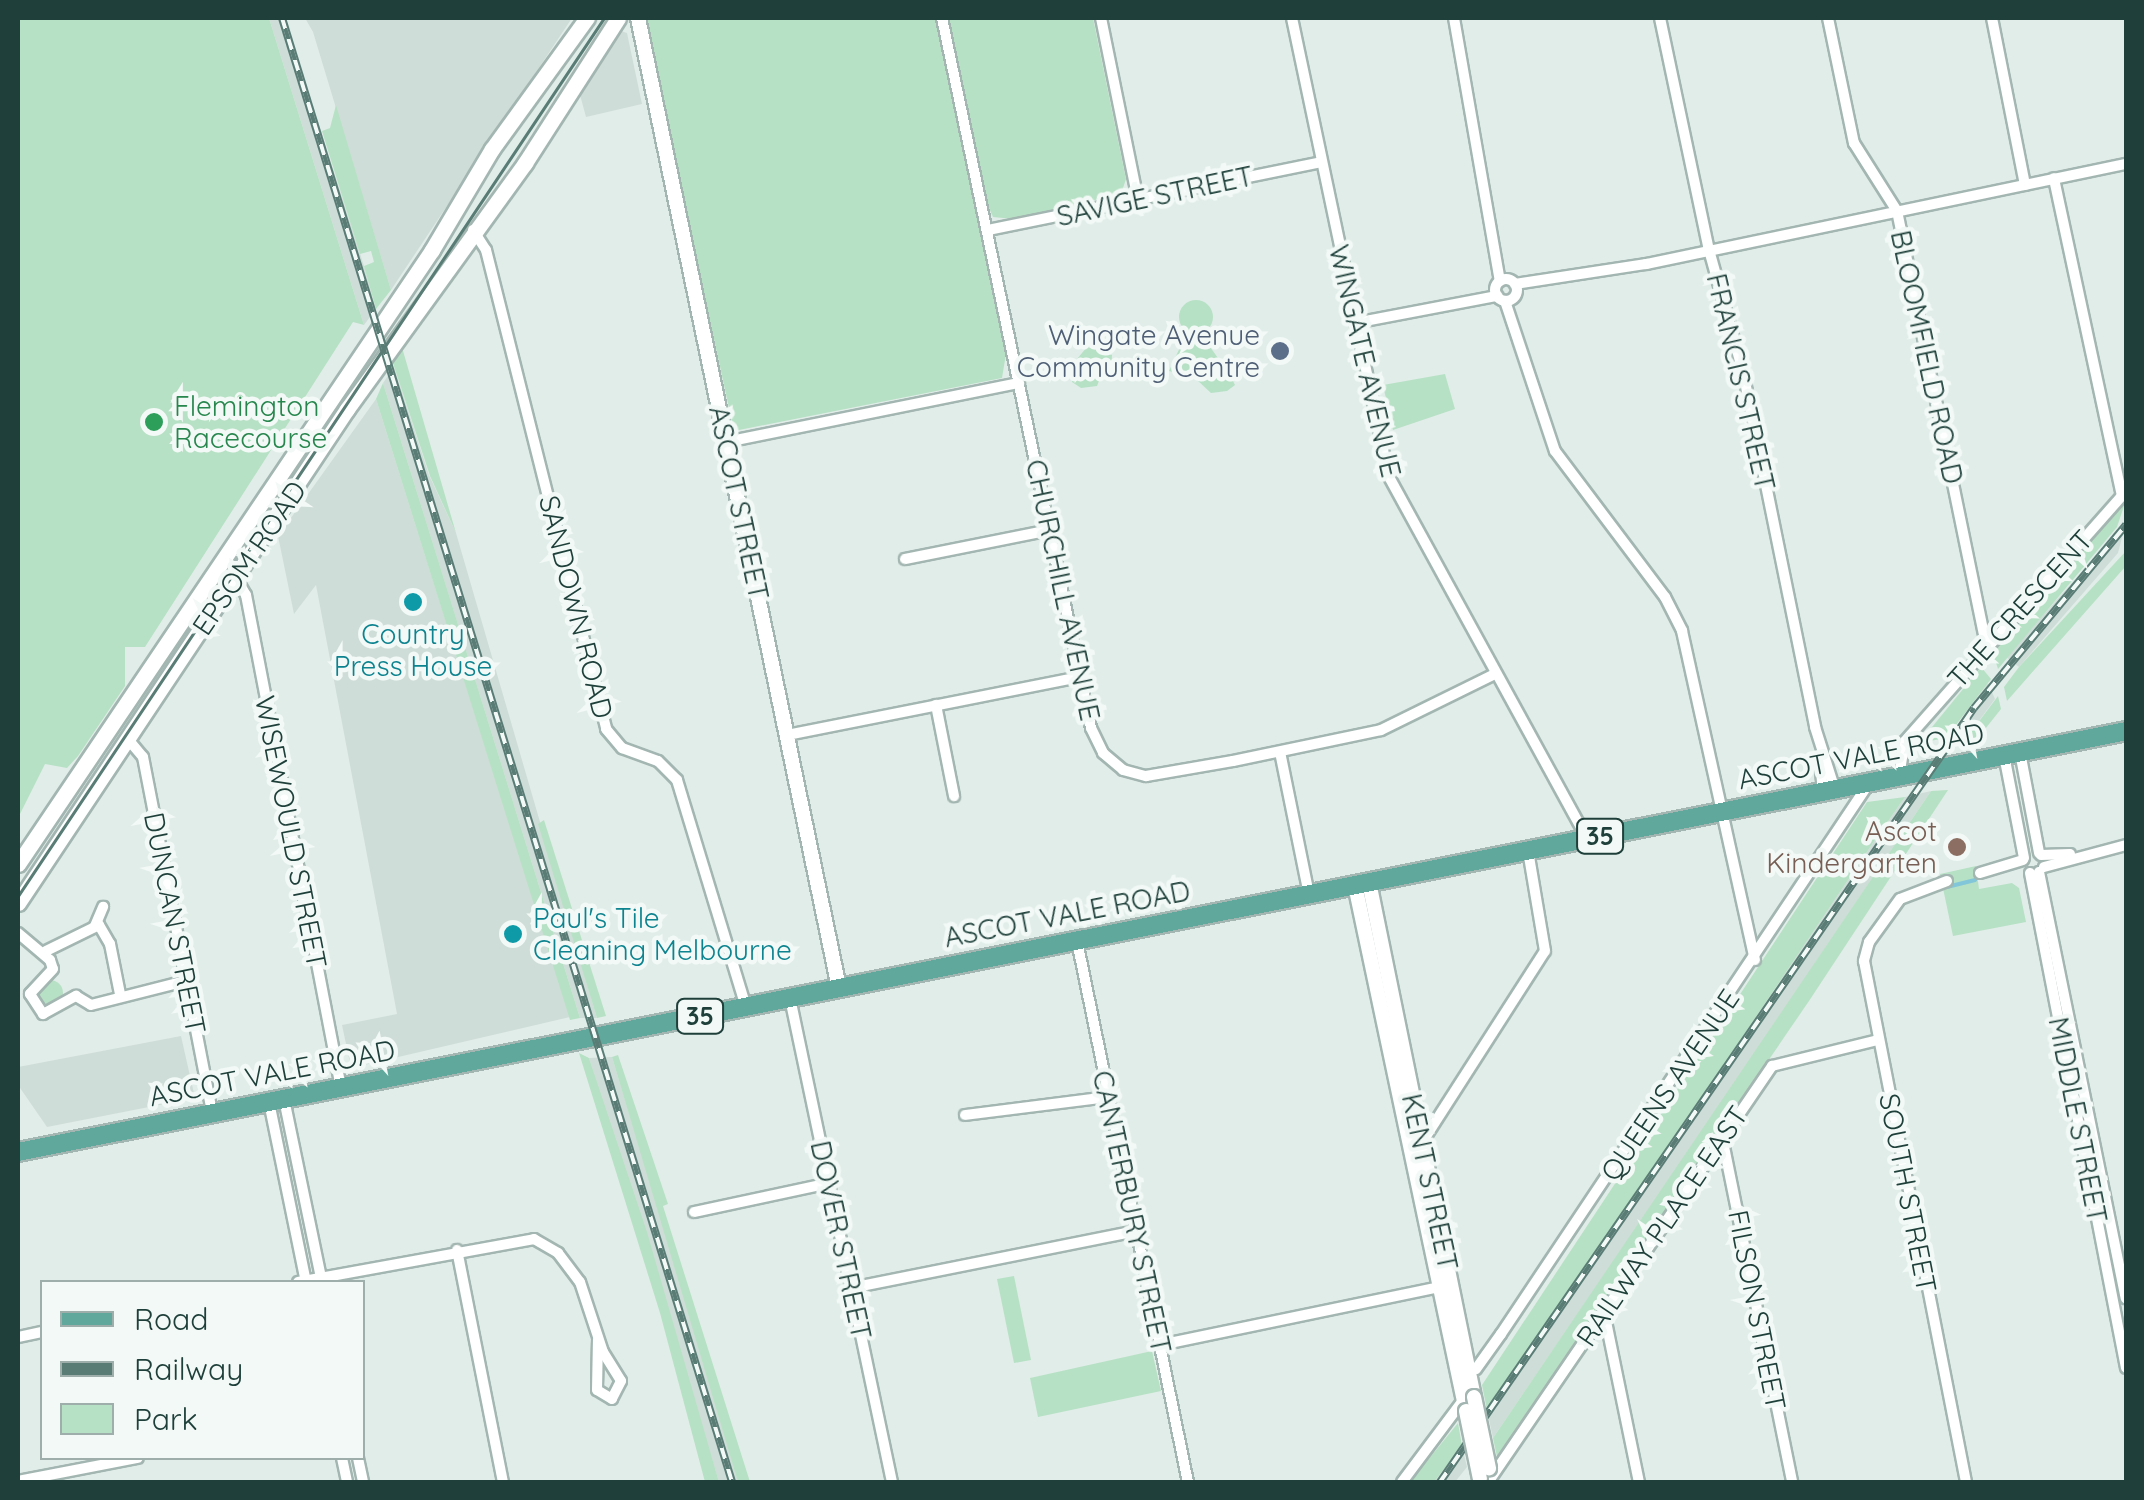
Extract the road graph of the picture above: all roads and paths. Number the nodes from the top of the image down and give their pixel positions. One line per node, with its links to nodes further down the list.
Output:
1 (587, 18): 45 (main road, EPSOM ROAD)
2 (618, 18): 17 (main road, EPSOM ROAD)
3 (638, 18): 23 (street, ASCOT STREET)
4 (942, 18): 18 (street, CHURCHILL AVENUE)
5 (1101, 18): 15 (street)
6 (1292, 18): 11 (street, WINGATE AVENUE)
7 (1454, 18): 20 (street)
8 (1660, 18): 19 (street, FRANCIS STREET)
9 (1828, 18): 16 (street, BLOOMFIELD ROAD)
10 (1992, 18): 14 (street)
11 (1321, 162): 15 (street, SAVIGE STREET); 21 (street, WINGATE AVENUE)
12 (2126, 164): 13 (street)
13 (2054, 178): 14 (street); 27 (street, THE CRESCENT)
14 (2026, 184): 16 (street)
15 (1138, 200): 18 (street, SAVIGE STREET)
16 (1897, 212): 19 (street); 27 (street, BLOOMFIELD ROAD)
17 (472, 229): 26 (main road, EPSOM ROAD); 61 (street, SANDOWN ROAD)
18 (988, 230): 22 (street, CHURCHILL AVENUE)
19 (1709, 250): 20 (street); 38 (street, FRANCIS STREET)
20 (1506, 290): 21 (street); 40 (street)
21 (1355, 323): 28 (street, WINGATE AVENUE)
22 (1019, 382): 23 (street); 24 (street, CHURCHILL AVENUE)
23 (726, 442): 32 (street, ASCOT STREET)
24 (1050, 530): 25 (street); 29 (street, CHURCHILL AVENUE)
25 (906, 559)
26 (236, 578): 33 (main road, EPSOM ROAD); 63 (street, WISEWOULD STREET)
27 (1987, 649): 36 (street, THE CRESCENT)
28 (1495, 674): 34 (street, CHURCHILL AVENUE); 41 (street, WINGATE AVENUE)
29 (1080, 677): 30 (street); 34 (street, CHURCHILL AVENUE)
30 (936, 705): 32 (street); 39 (street)
31 (2126, 731): 35 (main road, ASCOT VALE ROAD / 35)
32 (787, 735): 58 (street, ASCOT STREET)
33 (127, 738): 50 (main road, EPSOM ROAD); 57 (street, DUNCAN STREET)
34 (1280, 752): 49 (street)
35 (2012, 754): 36 (main road, ASCOT VALE ROAD / 35); 44 (street, MIDDLE STREET)
36 (1899, 777): 37 (main road, ASCOT VALE ROAD / 35)
37 (1869, 783): 38 (main road, ASCOT VALE ROAD / 35); 56 (street, QUEENS AVENUE)
38 (1829, 791): 40 (main road, ASCOT VALE ROAD / 35)
39 (954, 796)
40 (1723, 812): 41 (main road, ASCOT VALE ROAD / 35); 56 (street)
41 (1587, 839): 43 (main road, ASCOT VALE ROAD / 35)
42 (2126, 844): 44 (street)
43 (1528, 850): 48 (main road, ASCOT VALE ROAD / 35); 66 (street)
44 (2033, 863): 46 (street); 81 (street, MIDDLE STREET); 85 (street, MIDDLE STREET)
45 (18, 864)
46 (1980, 873)
47 (1947, 882): 62 (street, SOUTH STREET)
48 (1362, 884): 49 (main road, ASCOT VALE ROAD / 35); 69 (street, KENT STREET)
49 (1309, 894): 54 (main road, ASCOT VALE ROAD / 35)
50 (18, 903)
51 (104, 907): 52 (street)
52 (95, 926): 55 (street); 59 (street)
53 (18, 934): 55 (street)
54 (1076, 940): 58 (main road, ASCOT VALE ROAD / 35); 64 (street, CANTERBURY STREET)
55 (46, 951): 59 (street)
56 (1755, 960): 86 (street, QUEENS AVENUE)
57 (186, 981): 59 (street); 67 (street, DUNCAN STREET)
58 (839, 988): 60 (main road, ASCOT VALE ROAD / 35)
59 (120, 994)
60 (790, 998): 61 (main road, ASCOT VALE ROAD / 35); 73 (street, DOVER STREET)
61 (746, 1006): 63 (main road, ASCOT VALE ROAD / 35)
62 (1878, 1040): 70 (street, RAILWAY PLACE EAST); 90 (street, SOUTH STREET)
63 (341, 1088): 65 (main road, ASCOT VALE ROAD / 35)
64 (1108, 1097): 68 (street); 75 (street, CANTERBURY STREET)
65 (277, 1101): 67 (main road, ASCOT VALE ROAD / 35); 77 (street); 78 (street)
66 (1440, 1107): 69 (street); 71 (street)
67 (212, 1114): 72 (main road, ASCOT VALE ROAD / 35)
68 (964, 1115)
69 (1411, 1118): 71 (street, KENT STREET)
70 (1722, 1137): 82 (street, RAILWAY PLACE EAST); 97 (street, FILSON STREET)
71 (1417, 1147): 79 (street, KENT STREET)
72 (18, 1152)
73 (829, 1183): 74 (street); 80 (street, DOVER STREET)
74 (694, 1212)
75 (1136, 1231): 80 (street); 84 (street, CANTERBURY STREET)
76 (457, 1250): 78 (street); 83 (street); 92 (street)
77 (303, 1280)
78 (322, 1280)
79 (1446, 1285): 84 (street); 86 (street, KENT STREET)
80 (852, 1288): 93 (street, DOVER STREET)
81 (2126, 1298)
82 (1604, 1312): 89 (street, RAILWAY PLACE EAST); 96 (street)
83 (598, 1340): 83 (street)
84 (1160, 1345): 94 (street, CANTERBURY STREET)
85 (2126, 1368)
86 (1464, 1372): 87 (street, KENT STREET)
87 (1468, 1402): 89 (street, KENT STREET, bridge); 95 (street)
88 (128, 1460): 91 (street)
89 (1486, 1478)
90 (1964, 1479)
91 (18, 1482)
92 (503, 1482)
93 (892, 1482)
94 (1188, 1482)
95 (1402, 1482)
96 (1639, 1482)
97 (1792, 1482)

